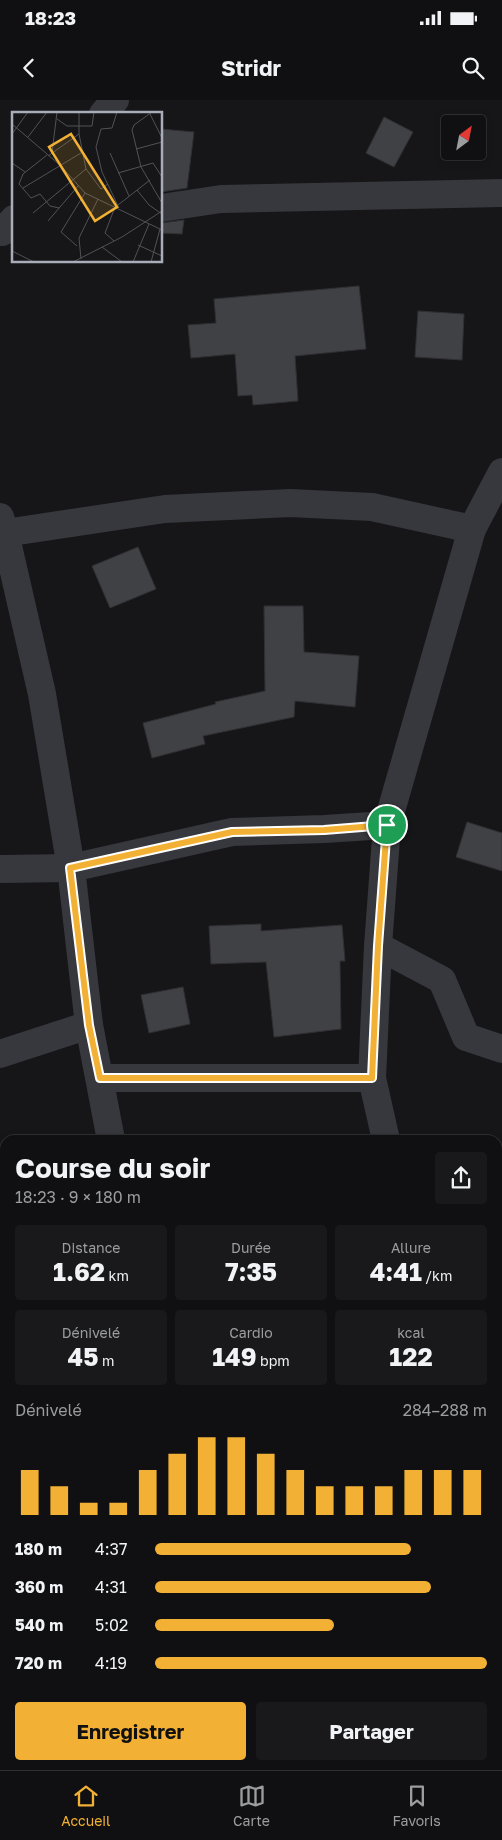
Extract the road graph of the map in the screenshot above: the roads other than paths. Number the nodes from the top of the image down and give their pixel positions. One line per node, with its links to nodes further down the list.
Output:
1 (115, 100): 2 (street)
2 (105, 112)
3 (502, 192): 4 (street)
4 (162, 208)
5 (502, 472): 7 (street)
6 (2, 528): 7 (street); 9 (street)
7 (472, 529): 8 (street)
8 (387, 825): 9 (street); 11 (street)
9 (70, 868): 10 (street); 12 (street)
10 (0, 869)
11 (378, 946): 13 (street); 16 (street)
12 (89, 1025): 14 (street); 15 (street)
13 (502, 1049)
14 (0, 1054)
15 (100, 1078): 16 (street); 17 (street)
16 (372, 1078): 18 (street)
17 (110, 1135)
18 (385, 1135)

